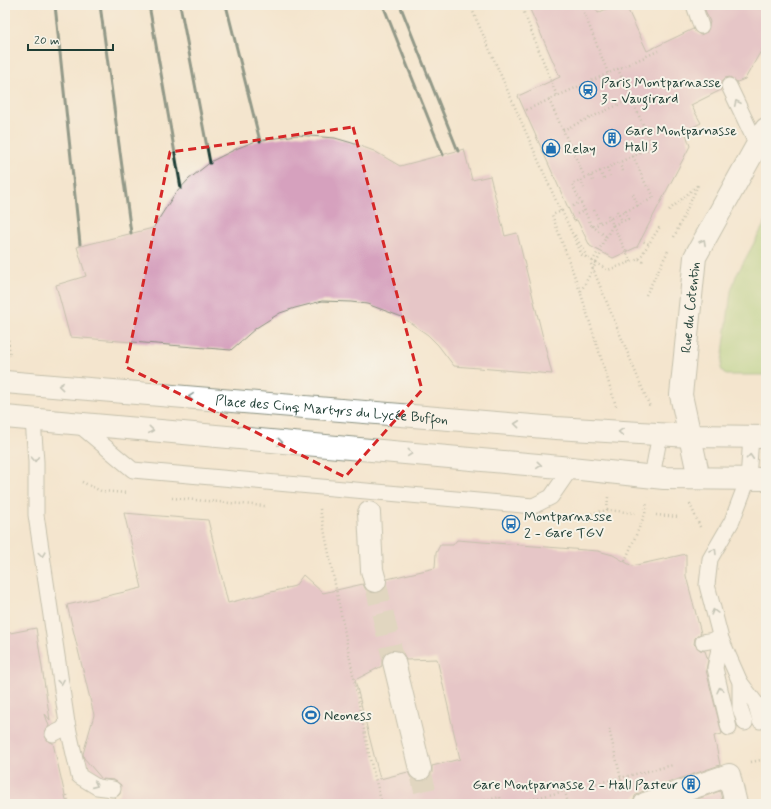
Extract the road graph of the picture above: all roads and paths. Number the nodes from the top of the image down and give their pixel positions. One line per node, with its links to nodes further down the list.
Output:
1 (470, 5): 53 (path)
2 (521, 5): 10 (path)
3 (581, 5): 8 (path)
4 (694, 5): 5 (lane)
5 (701, 26)
6 (658, 51): 7 (path)
7 (618, 69): 8 (path); 11 (path)
8 (608, 73): 10 (path)
9 (730, 86): 15 (lane, one-way to 9)
10 (557, 96): 12 (path)
11 (631, 99): 14 (path); 16 (path)
12 (549, 100): 13 (path); 14 (path)
13 (526, 110)
14 (563, 130): 23 (path)
15 (762, 137): 62 (main road, Rue du Cotentin, one-way to 15)
16 (633, 156): 17 (path); 31 (path)
17 (619, 163): 18 (path); 20 (path)
18 (607, 168): 19 (path); 22 (path)
19 (600, 171): 21 (path); 24 (path)
20 (623, 171)
21 (591, 176): 23 (path); 26 (path)
22 (610, 176)
23 (585, 178): 25 (path)
24 (604, 179)
25 (581, 180): 27 (path); 29 (path)
26 (594, 183)
27 (584, 188)
28 (633, 194): 31 (path)
29 (579, 203): 30 (path); 35 (path)
30 (573, 206)
31 (638, 206): 38 (path)
32 (624, 208): 39 (path)
33 (594, 210): 40 (path)
34 (669, 210): 45 (path)
35 (583, 211): 37 (path); 40 (path); 43 (path)
36 (618, 211): 39 (path)
37 (576, 214)
38 (610, 218): 40 (path); 50 (path)
39 (622, 221): 42 (path)
40 (600, 223)
41 (661, 224): 46 (path)
42 (613, 225)
43 (607, 237)
44 (640, 240): 46 (path)
45 (672, 241)
46 (649, 244): 49 (path)
47 (669, 248): 55 (path)
48 (602, 252): 51 (path)
49 (639, 260): 50 (path); 52 (path)
50 (631, 262): 51 (path)
51 (595, 263): 54 (path); 54 (path)
52 (645, 263)
53 (591, 264)
54 (580, 291): 57 (path)
55 (646, 295)
56 (5, 382): 61 (main road, Place des Cinq Martyrs du Lycée Buffon, one-way to 56)
57 (617, 408)
58 (5, 417): 59 (main road)
59 (33, 420): 60 (main road); 81 (lane, one-way to 81)
60 (78, 424): 64 (main road, one-way to 64); 64 (lane)
61 (660, 434): 62 (main road, Place des Cinq Martyrs du Lycée Buffon); 65 (lane)
62 (690, 436): 63 (main road, Place des Cinq Martyrs du Lycée Buffon); 66 (main road, Rue du Cotentin)
63 (758, 437): 67 (lane, one-way to 63)
64 (571, 468): 65 (main road)
65 (658, 477): 66 (main road); 74 (path)
66 (699, 478): 67 (main road)
67 (757, 479): 76 (lane, one-way to 67)
68 (320, 506): 92 (path)
69 (607, 510): 71 (path)
70 (370, 513): 75 (main road)
71 (634, 513)
72 (656, 515): 73 (path)
73 (679, 516)
74 (625, 561)
75 (375, 581)
76 (721, 639): 77 (lane); 79 (lane); 83 (lane, one-way to 76)
77 (703, 642)
78 (394, 662): 87 (main road)
79 (740, 682): 80 (lane); 82 (lane)
80 (760, 721)
81 (68, 723): 85 (lane); 89 (lane, one-way to 89)
82 (745, 723)
83 (729, 728)
84 (609, 729): 88 (path)
85 (53, 734)
86 (678, 764): 88 (path)
87 (420, 769)
88 (621, 778): 90 (path); 91 (path)
89 (113, 789)
90 (564, 791): 95 (path); 96 (path)
91 (635, 800): 97 (main road)
92 (382, 804)
93 (469, 804): 94 (path)
94 (501, 804)
95 (510, 804)
96 (568, 804)
97 (736, 804)

